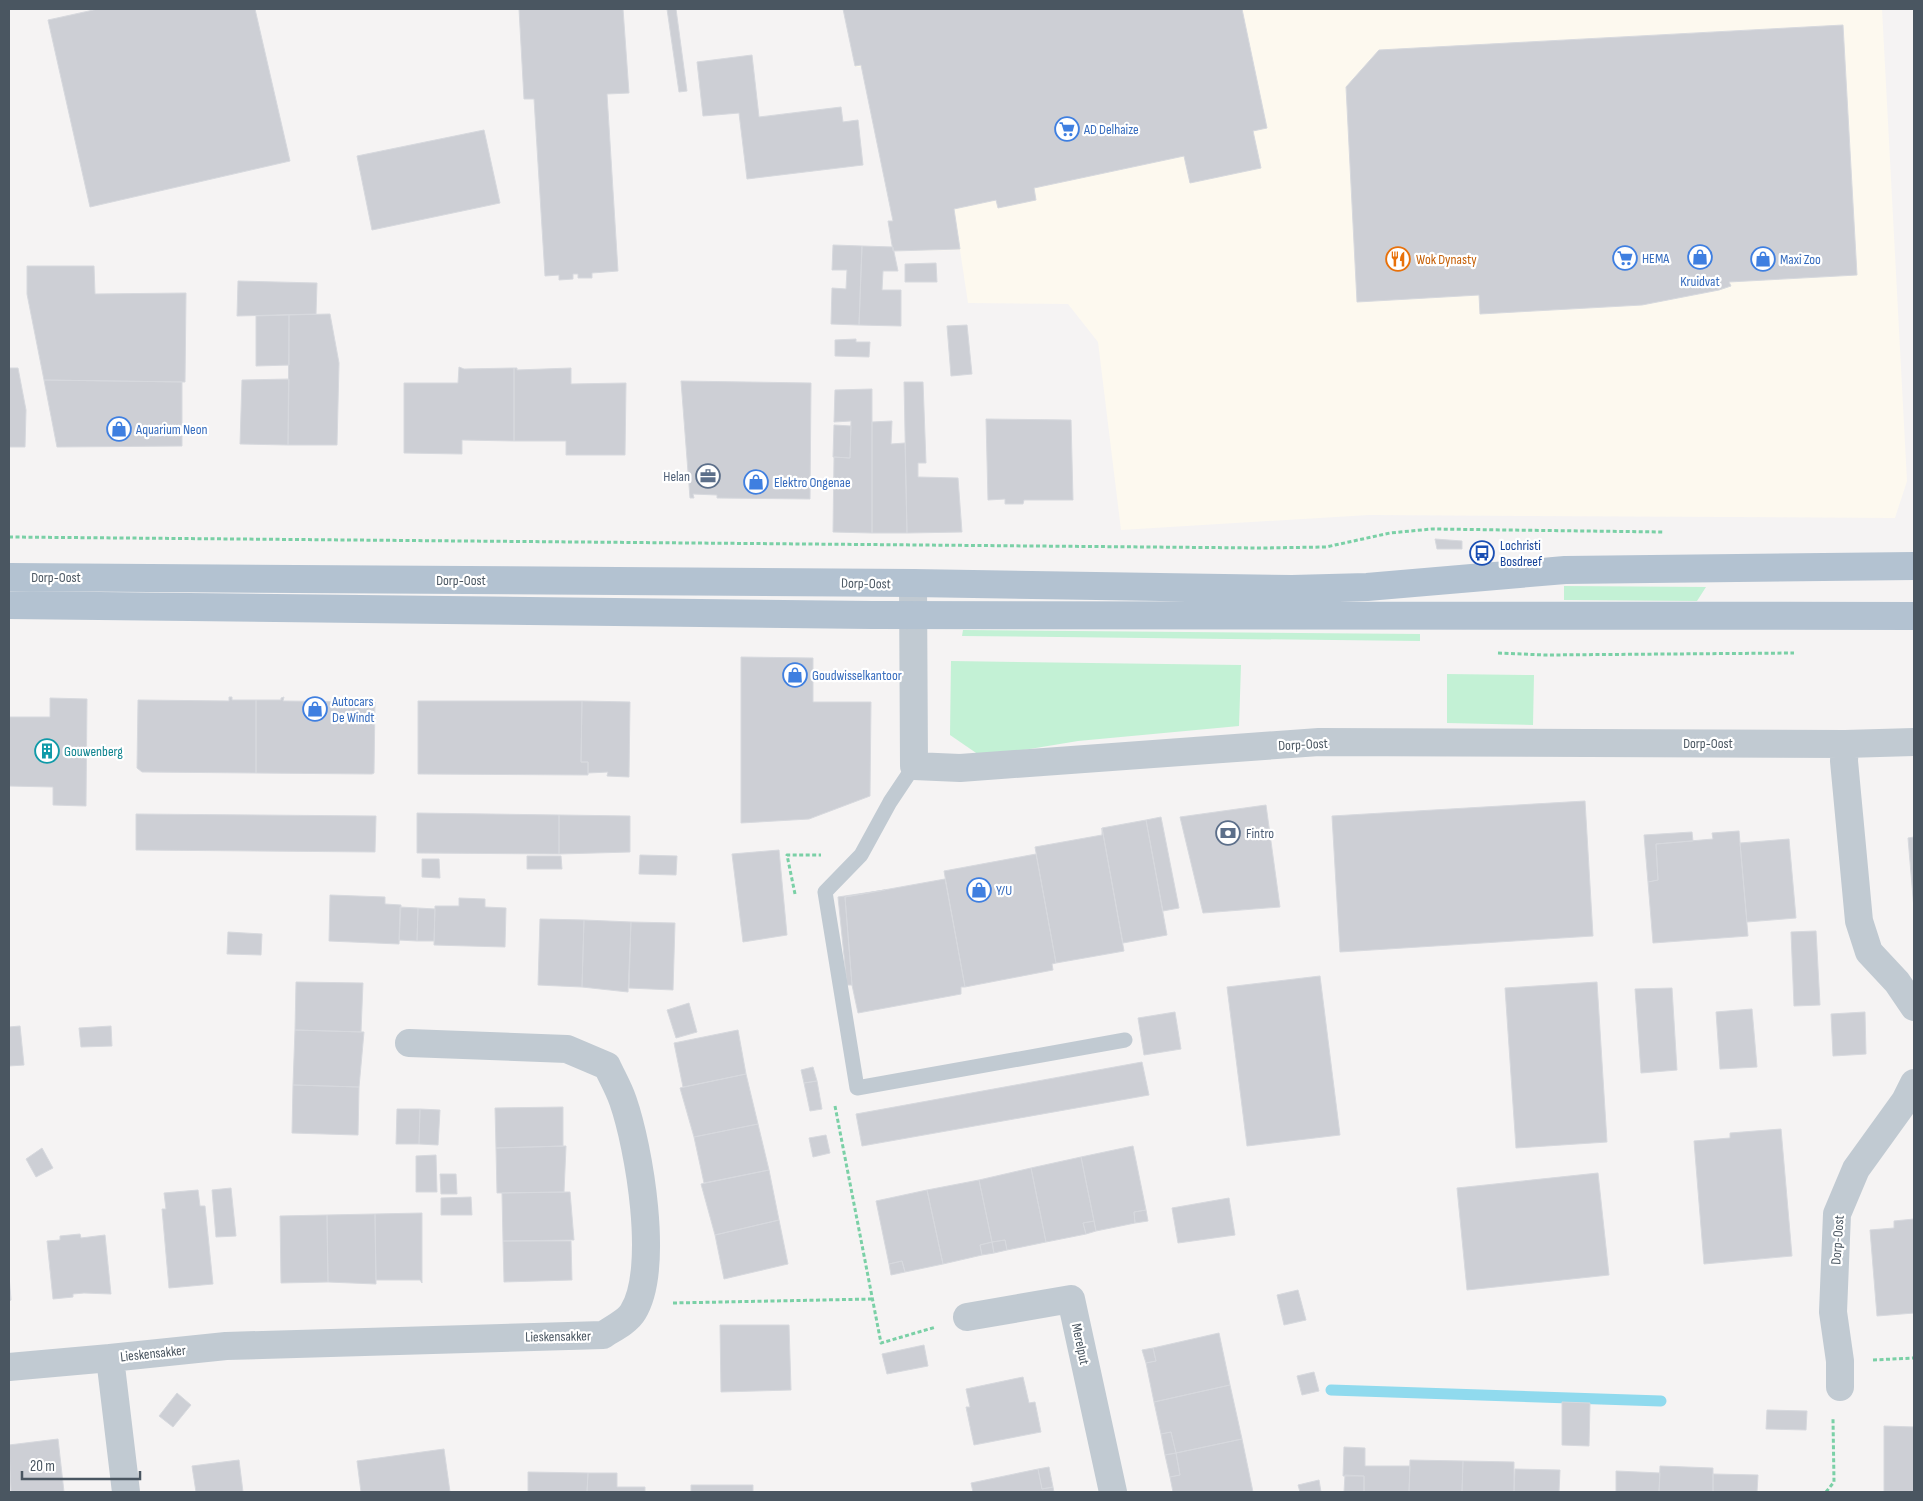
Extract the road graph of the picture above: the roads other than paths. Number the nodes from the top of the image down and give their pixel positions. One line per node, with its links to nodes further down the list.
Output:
1 (1914, 566): 3 (main road, Dorp-Oost)
2 (9, 576): 3 (main road, Dorp-Oost)
3 (913, 583): 5 (street)
4 (9, 605): 5 (main road, Dorp-Oost)
5 (912, 615): 6 (main road, Dorp-Oost); 9 (street)
6 (1914, 616)
7 (1914, 742): 8 (street, Dorp-Oost)
8 (1845, 744): 9 (street, Dorp-Oost); 10 (street)
9 (914, 766): 11 (lane)
10 (1914, 1007)
11 (1125, 1040)
12 (409, 1043): 15 (street, Lieskensakker)
13 (1914, 1084): 17 (street, Dorp-Oost)
14 (967, 1317): 19 (street, Merelput)
15 (110, 1358): 16 (street, Lieskensakker); 18 (street, Lieskensakker)
16 (9, 1367)
17 (1840, 1374)
18 (126, 1492)
19 (1113, 1492)

